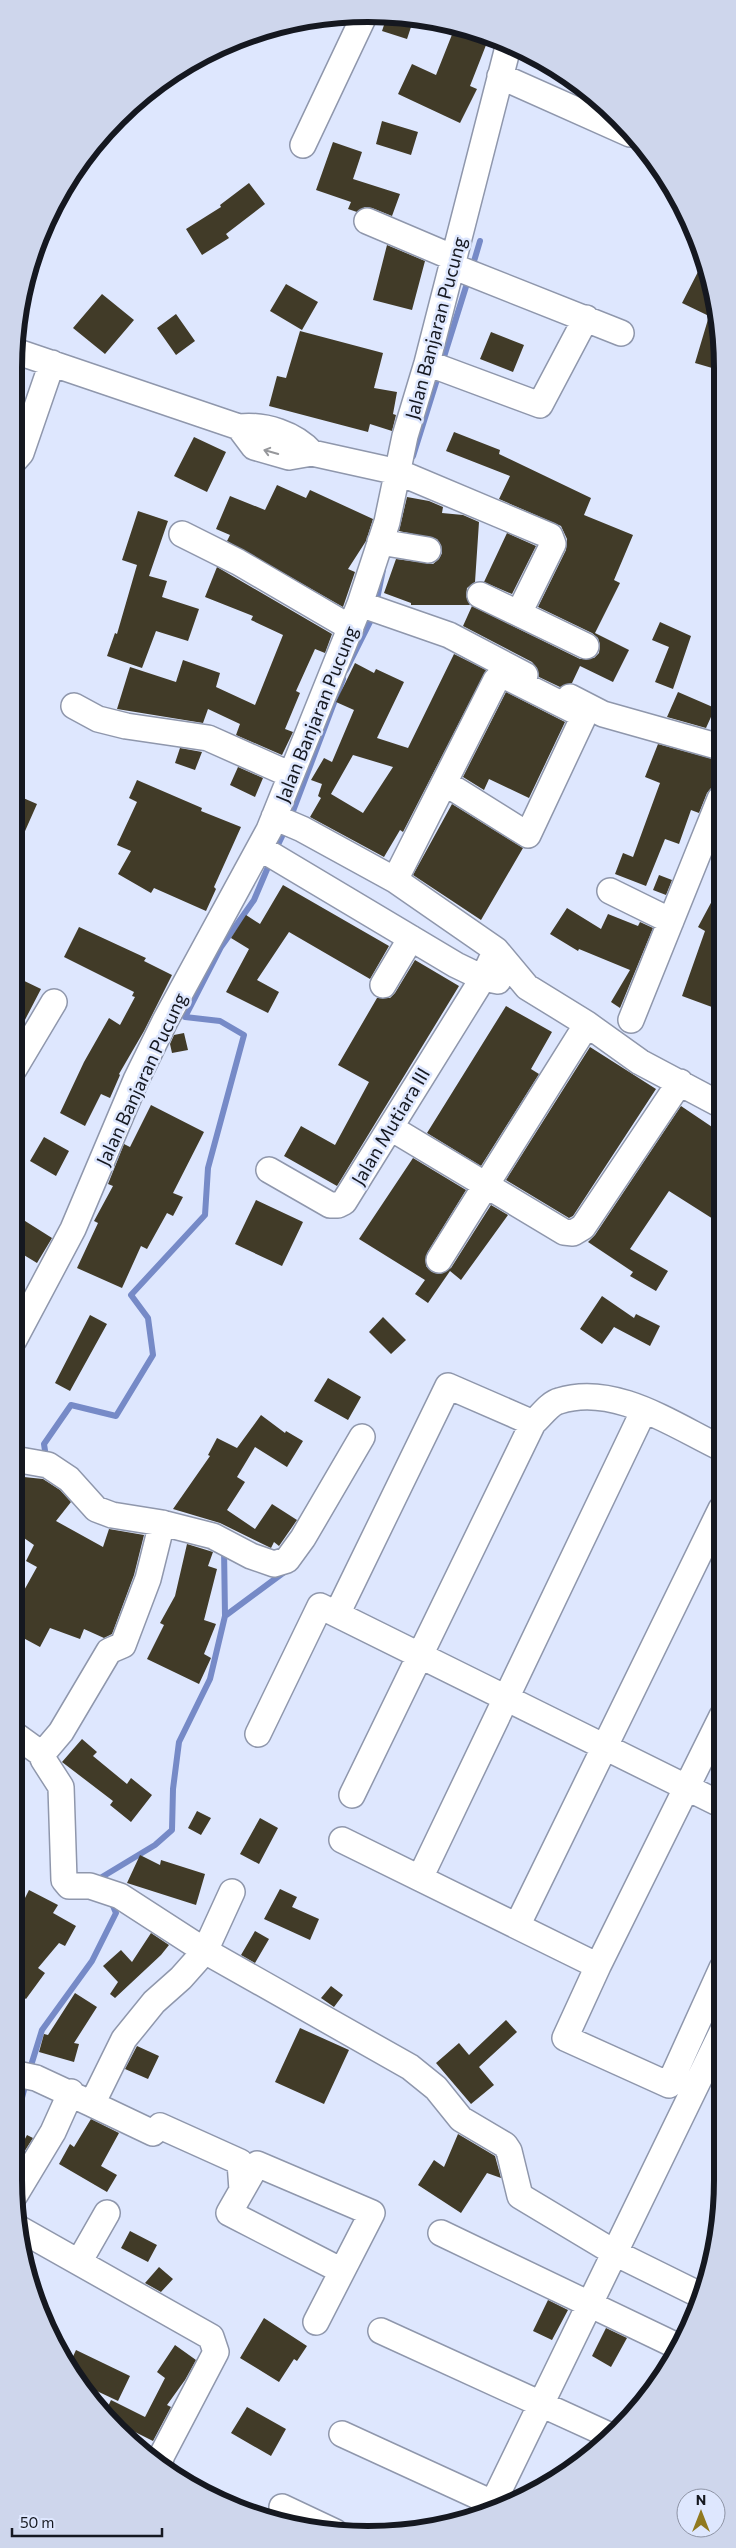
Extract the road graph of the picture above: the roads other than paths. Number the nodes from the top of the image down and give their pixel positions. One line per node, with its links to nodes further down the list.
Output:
1 (361, 22): 5 (street)
2 (507, 52): 3 (street, Jalan Banjaran Pucung)
3 (500, 76): 4 (street); 7 (street, Jalan Banjaran Pucung)
4 (616, 128)
5 (303, 145)
6 (367, 221): 7 (street)
7 (462, 267): 8 (street); 12 (street, Jalan Banjaran Pucung)
8 (586, 318): 9 (street); 12 (street)
9 (621, 333)
10 (23, 353): 11 (street)
11 (52, 363): 13 (street); 14 (street)
12 (439, 367): 14 (street, Jalan Banjaran Pucung)
13 (22, 450)
14 (406, 475): 16 (street, Jalan Banjaran Pucung); 20 (street)
15 (182, 534): 21 (street)
16 (388, 544): 17 (street); 19 (street, Jalan Banjaran Pucung)
17 (428, 550)
18 (480, 595): 20 (street)
19 (370, 608): 21 (street, Jalan Banjaran Pucung); 24 (street)
20 (519, 613): 22 (street)
21 (351, 628): 25 (street, Jalan Banjaran Pucung)
22 (586, 646)
23 (74, 706): 25 (street)
24 (714, 742)
25 (292, 775): 28 (street, Jalan Banjaran Pucung)
26 (445, 783): 26 (street); 30 (street)
27 (714, 814): 32 (street)
28 (284, 822): 29 (street, Jalan Banjaran Pucung); 30 (street)
29 (271, 854): 33 (street); 48 (street, Jalan Banjaran Pucung)
30 (395, 880): 34 (street)
31 (610, 891): 32 (street)
32 (670, 921): 39 (street)
33 (411, 938): 35 (street); 36 (street)
34 (496, 950): 35 (street, Jalan Mutiara III); 37 (street)
35 (483, 978): 37 (street); 44 (street, Jalan Mutiara III)
36 (384, 985)
37 (527, 986): 40 (street)
38 (54, 1002): 41 (street)
39 (631, 1020)
40 (587, 1024): 42 (street); 46 (street)
41 (22, 1053)
42 (680, 1082): 43 (street); 46 (street)
43 (714, 1102)
44 (392, 1128): 45 (street, Jalan Mutiara III); 46 (street)
45 (268, 1170)
46 (486, 1186): 47 (street)
47 (439, 1260)
48 (22, 1313)
49 (644, 1410): 50 (street); 52 (street); 58 (street)
50 (533, 1423): 56 (street); 57 (street)
51 (362, 1437): 54 (street)
52 (714, 1445)
53 (22, 1460): 54 (street)
54 (162, 1523): 63 (street)
55 (714, 1523): 62 (street)
56 (337, 1614): 57 (street); 60 (street)
57 (420, 1654): 58 (street); 65 (street)
58 (506, 1698): 62 (street); 68 (street)
59 (714, 1732): 64 (street)
60 (258, 1734)
61 (22, 1740): 63 (street)
62 (605, 1746): 64 (street); 70 (street)
63 (43, 1755): 71 (street)
64 (686, 1787): 66 (street); 72 (street)
65 (352, 1795)
66 (714, 1801)
67 (342, 1840): 68 (street)
68 (420, 1878): 70 (street)
69 (232, 1892): 71 (street)
70 (517, 1926): 72 (street)
71 (205, 1951): 76 (street); 82 (street)
72 (598, 1966): 73 (street)
73 (714, 1985)
74 (714, 2049): 82 (street)
75 (22, 2077): 76 (street)
76 (82, 2098): 77 (street); 78 (street)
77 (22, 2183)
78 (242, 2190): 84 (street); 84 (street)
79 (107, 2212): 83 (street)
80 (26, 2233): 83 (street)
81 (441, 2233): 86 (street)
82 (615, 2253): 85 (street); 86 (street)
83 (79, 2262): 93 (street)
84 (342, 2271): 87 (street)
85 (695, 2292)
86 (590, 2303): 89 (street); 90 (street)
87 (316, 2322)
88 (381, 2331): 90 (street)
89 (672, 2344)
90 (542, 2404): 91 (street); 94 (street)
91 (603, 2433)
92 (342, 2434): 95 (street)
93 (156, 2453)
94 (497, 2500)
95 (487, 2504)
96 (282, 2507): 97 (street)
97 (311, 2521)

